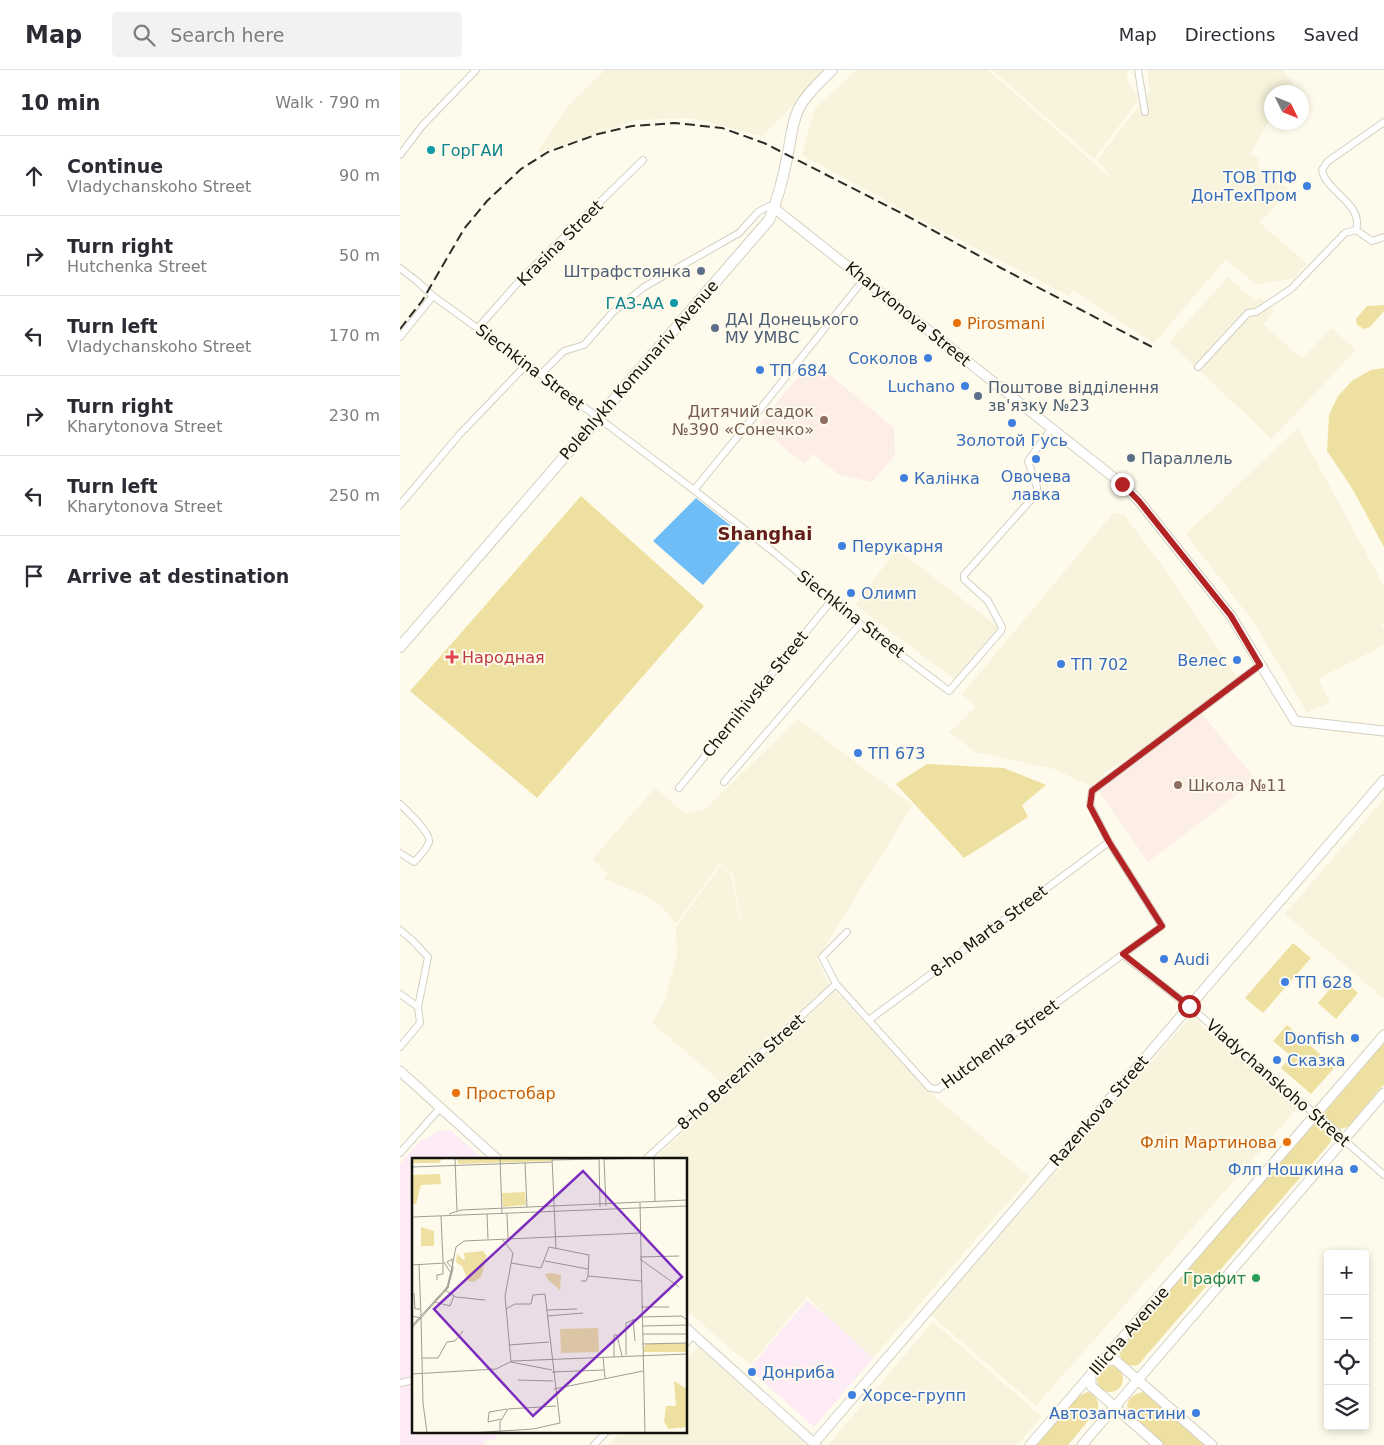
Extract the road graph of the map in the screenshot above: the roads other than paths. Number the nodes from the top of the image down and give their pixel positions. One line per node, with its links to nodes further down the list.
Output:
1 (476, 70): 6 (street)
2 (832, 70): 8 (main road, Polehlykh Komunariv Avenue)
3 (1138, 70): 4 (street)
4 (1145, 112)
5 (1384, 122): 9 (street)
6 (400, 155)
7 (644, 160): 14 (street, Krasina Street)
8 (774, 208): 12 (street, Kharytonova Street); 18 (street); 19 (main road, Polehlykh Komunariv Avenue)
9 (1356, 230): 10 (street); 17 (street)
10 (1384, 238)
11 (400, 268): 13 (street, Siechkina Street)
12 (864, 279): 20 (street, Kharytonova Street); 21 (street)
13 (433, 296): 14 (street, Siechkina Street); 15 (street)
14 (478, 328): 16 (street, Siechkina Street)
15 (400, 337)
16 (527, 364): 18 (street, Siechkina Street); 22 (street)
17 (1198, 367)
18 (541, 374): 19 (street, Siechkina Street)
19 (598, 418): 21 (street, Siechkina Street); 25 (main road, Polehlykh Komunariv Avenue)
20 (1051, 429): 24 (street, Siechkina Street); 26 (street, Kharytonova Street)
21 (694, 490): 23 (street, Siechkina Street)
22 (400, 505)
23 (832, 600): 24 (street, Siechkina Street); 30 (street, Chernihivska Street)
24 (860, 624): 29 (street, Chernihivska Street)
25 (400, 647)
26 (1260, 665): 27 (street, Kharytonova Street); 32 (street)
27 (1384, 731)
28 (1384, 780): 39 (street, Razenkova Street)
29 (724, 782)
30 (679, 788)
31 (400, 804): 33 (street)
32 (1109, 842): 36 (street, Hutchenka Street); 41 (street, 8-ho Marta Street)
33 (400, 853)
34 (400, 930): 40 (street)
35 (847, 932): 37 (street, Hutchenka Street)
36 (1123, 954): 39 (street, Vladychanskoho Street); 41 (street, Hutchenka Street)
37 (836, 984): 41 (street, Hutchenka Street); 51 (street, 8-ho Bereznia Street)
38 (400, 994): 40 (street)
39 (1189, 1006): 47 (street, Vladychanskoho Street); 61 (street, Razenkova Street)
40 (418, 1008): 43 (street)
41 (869, 1020)
42 (1384, 1035): 47 (street, Illicha Avenue)
43 (400, 1047)
44 (400, 1071): 46 (street)
45 (1384, 1093): 48 (street)
46 (440, 1108): 49 (street); 50 (street)
47 (1316, 1115): 48 (street, Vladychanskoho Street); 56 (street, Illicha Avenue)
48 (1344, 1140): 52 (street, Vladychanskoho Street); 58 (street)
49 (400, 1153)
50 (496, 1158)
51 (647, 1158)
52 (1384, 1175)
53 (688, 1330): 54 (street)
54 (694, 1335): 55 (street); 61 (street)
55 (688, 1341)
56 (1102, 1362): 57 (street, Illicha Avenue); 58 (street)
57 (1091, 1374): 59 (street); 63 (street, Illicha Avenue)
58 (1138, 1380): 59 (street); 66 (street)
59 (1115, 1407): 64 (street); 65 (street)
60 (606, 1432): 62 (street)
61 (815, 1444)
62 (594, 1445)
63 (1030, 1445)
64 (1082, 1445)
65 (1158, 1445)
66 (1212, 1445)

